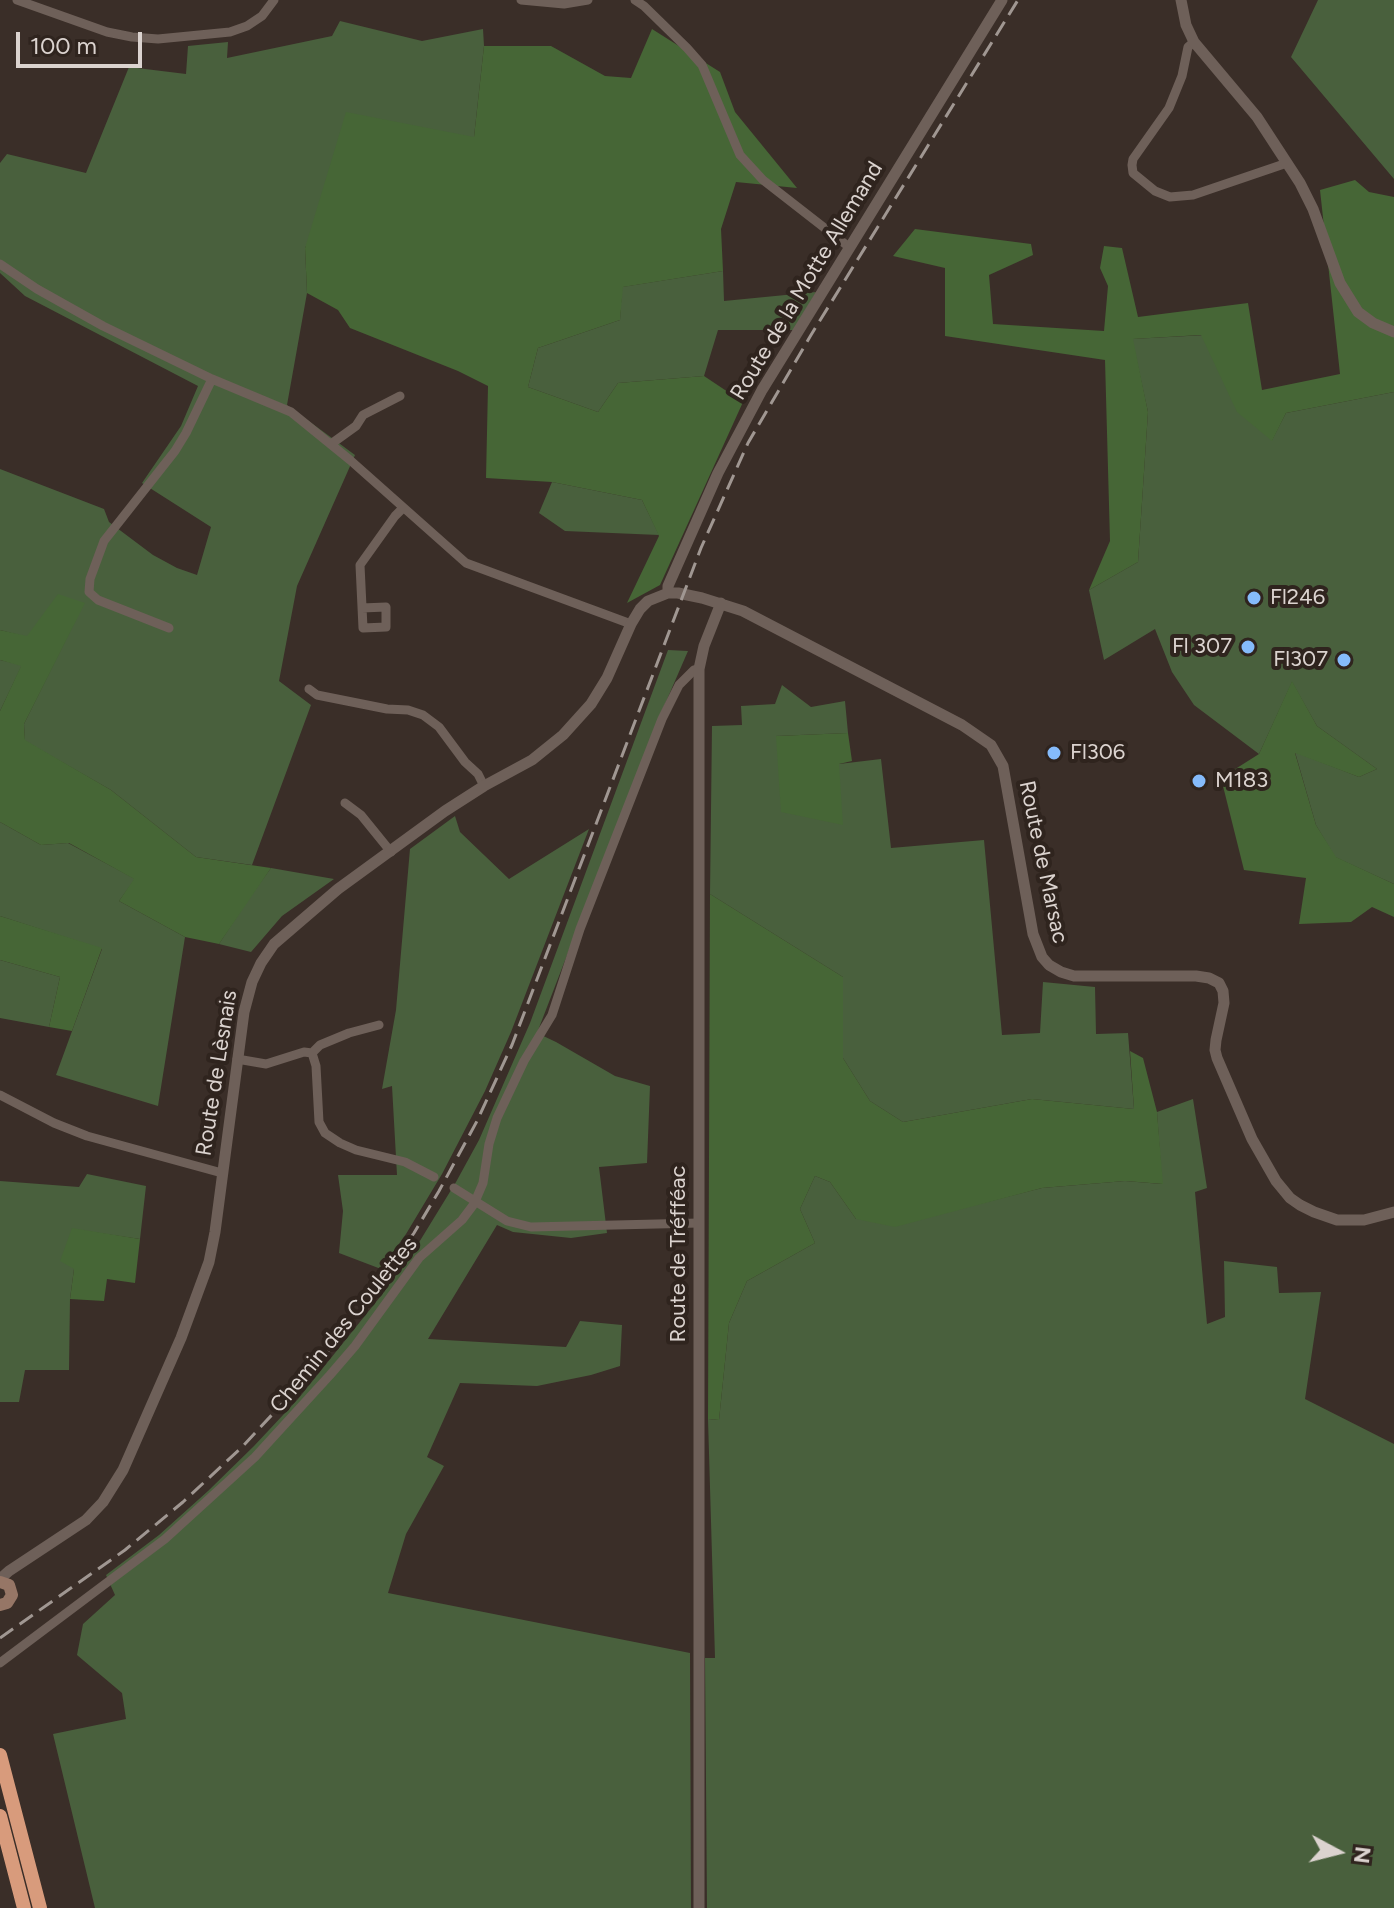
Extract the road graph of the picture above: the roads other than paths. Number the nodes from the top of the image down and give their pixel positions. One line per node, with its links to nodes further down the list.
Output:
1 (17, 0): 2 (street)
2 (274, 0)
3 (521, 0): 4 (street)
4 (588, 0)
5 (635, 0): 10 (street)
6 (1002, 0): 10 (street, Route de la Motte Allemand)
7 (1181, 0): 8 (street)
8 (1194, 42): 9 (street); 9 (street)
9 (1287, 163): 12 (street)
10 (849, 247): 17 (street, Route de la Motte Allemand)
11 (0, 264): 13 (street)
12 (1394, 332)
13 (212, 379): 15 (street); 21 (street)
14 (400, 396): 15 (street)
15 (331, 444): 16 (street)
16 (403, 508): 19 (street); 20 (street)
17 (668, 593): 18 (street); 20 (street, Route de Lèsnais)
18 (721, 603): 22 (street, Route de Tréfféac); 35 (street, Route de Marsac)
19 (362, 608)
20 (631, 624): 24 (street, Route de Lèsnais)
21 (169, 628)
22 (699, 669): 34 (street, Chemin des Coulettes); 36 (street, Route de Tréfféac)
23 (309, 689): 24 (street)
24 (484, 786): 26 (street, Route de Lèsnais)
25 (345, 803): 26 (street)
26 (391, 852): 29 (street, Route de Lèsnais)
27 (379, 1025): 28 (street)
28 (312, 1053): 29 (street); 32 (street)
29 (237, 1059): 31 (street, Route de Lèsnais)
30 (0, 1095): 31 (street)
31 (222, 1173): 37 (street, Route de Lèsnais)
32 (434, 1177)
33 (454, 1188): 34 (street)
34 (476, 1201): 36 (street); 39 (street, Chemin des Coulettes)
35 (1394, 1212)
36 (699, 1223): 44 (street, Route de Tréfféac)
37 (4, 1583): 38 (main road)
38 (0, 1605)
39 (5, 1660)
40 (0, 1755): 43 (highway)
41 (0, 1816): 42 (highway)
42 (24, 1908)
43 (40, 1908)
44 (699, 1908)

